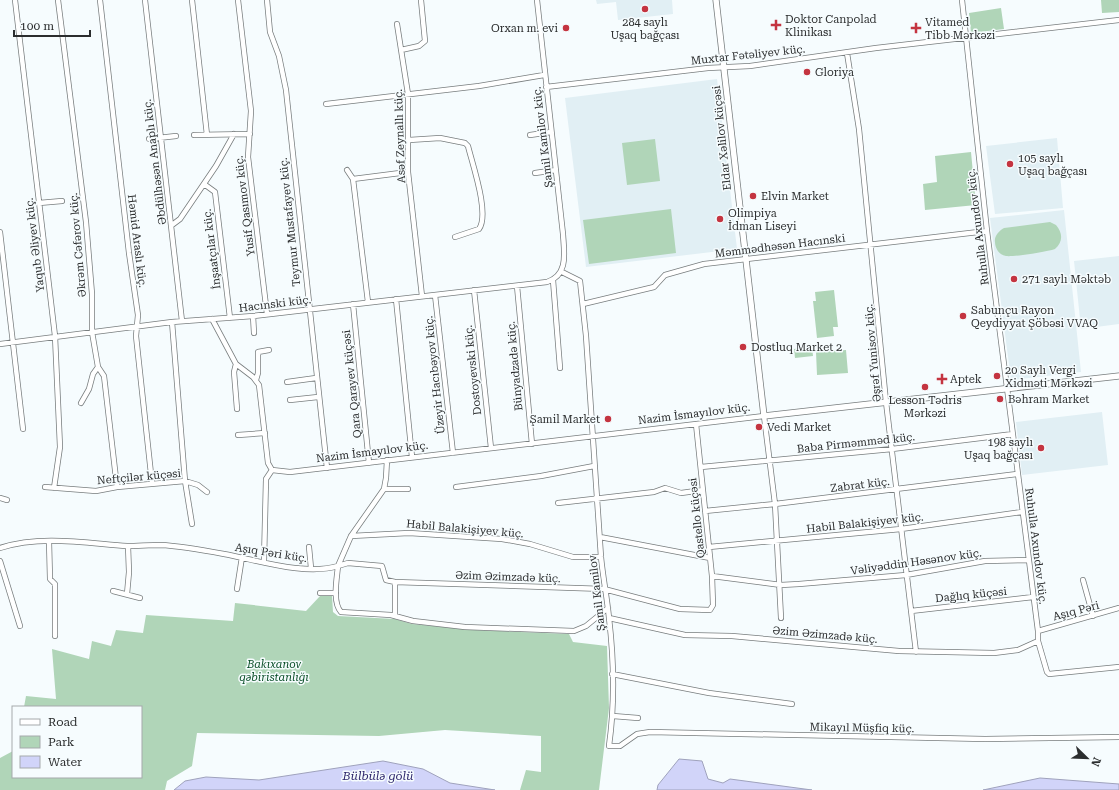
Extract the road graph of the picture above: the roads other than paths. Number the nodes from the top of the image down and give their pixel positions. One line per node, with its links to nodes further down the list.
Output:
1 (15, 0): 39 (street, Yaqub Əliyev küç.)
2 (58, 0): 64 (street, Əkrəm Cəfərov küç.)
3 (100, 0): 63 (street, Həmid Araslı küç.)
4 (145, 0): 29 (street, Əbdülhəsən Anaplı küç.)
5 (192, 0): 26 (street)
6 (238, 0): 24 (street, Yusif Qasımov küç.)
7 (267, 0): 56 (street, Teymur Mustafayev küç.)
8 (421, 0): 15 (street)
9 (536, 0): 18 (street, Şamil Kamilov küç.)
10 (716, 0): 17 (street, Eldar Xəlilov küçəsi)
11 (962, 0): 14 (street, Ruhulla Axundov küç.)
12 (1119, 20): 14 (street, Muxtar Fətəliyev küç.)
13 (397, 24): 15 (street, Asəf Zeynallı küç.)
14 (966, 38): 16 (street, Muxtar Fətəliyev küç.); 41 (street, Ruhulla Axundov küç.)
15 (401, 50): 20 (street, Asəf Zeynallı küç.)
16 (847, 53): 17 (street, Muxtar Fətəliyev küç.); 44 (street, Əşrəf Yunisov küç.)
17 (724, 67): 19 (street, Muxtar Fətəliyev küç.); 45 (street, Eldar Xəlilov küçəsi)
18 (544, 75): 19 (street, Şamil Kamilov küç.); 20 (street)
19 (546, 86): 22 (street, Şamil Kamilov küç.)
20 (408, 94): 21 (street); 31 (street, Asəf Zeynallı küç.)
21 (326, 104)
22 (551, 132): 27 (street); 33 (street, Şamil Kamilov küç.)
23 (234, 134): 24 (street); 26 (street); 37 (street)
24 (250, 134): 57 (street, Yusif Qasımov küç.)
25 (194, 135): 26 (street)
26 (207, 135)
27 (530, 135)
28 (176, 136): 29 (street)
29 (162, 138): 30 (street); 40 (street, Əbdülhəsən Anaplı küç.)
30 (148, 140)
31 (410, 140): 34 (street, Asəf Zeynallı küç.); 43 (street)
32 (347, 170): 36 (street)
33 (556, 170): 35 (street); 46 (street, Şamil Kamilov küç.)
34 (408, 172): 36 (street); 51 (street, Asəf Zeynallı küç.)
35 (535, 173)
36 (353, 179): 53 (street)
37 (204, 184): 40 (street); 59 (street, İnşaatçılar küç.)
38 (62, 201): 39 (street)
39 (39, 203): 66 (street, Yaqub Əliyev küç.)
40 (172, 225): 61 (street, Əbdülhəsən Anaplı küç.)
41 (987, 231): 44 (street, Məmmədhəsən Hacınski); 77 (street, Ruhulla Axundov küç.)
42 (0, 232): 67 (street)
43 (455, 236)
44 (871, 245): 45 (street, Məmmədhəsən Hacınski); 80 (street, Əşrəf Yunisov küç.)
45 (746, 259): 55 (street, Məmmədhəsən Hacınski); 83 (street, Eldar Xəlilov küçəsi)
46 (562, 272): 47 (street); 55 (street)
47 (553, 280): 48 (street, Hacınski küç.); 72 (street)
48 (517, 286): 49 (street, Hacınski küç.); 90 (street, Bünyadzadə küç.)
49 (474, 290): 50 (street, Hacınski küç.); 91 (street, Dostoyevski küç.)
50 (435, 294): 51 (street, Hacınski küç.); 93 (street, Üzeyir Hacıbəyov küç.)
51 (422, 296): 52 (street, Hacınski küç.)
52 (396, 299): 53 (street, Hacınski küç.); 94 (street)
53 (368, 302): 54 (street, Hacınski küç.)
54 (353, 304): 56 (street, Hacınski küç.); 97 (street, Qara Qarayev küçəsi)
55 (583, 304): 89 (street)
56 (309, 309): 57 (street, Hacınski küç.); 74 (street, Teymur Mustafayev küç.)
57 (267, 314): 58 (street, Hacınski küç.)
58 (252, 316): 59 (street, Hacınski küç.); 65 (street)
59 (230, 318): 60 (street, Hacınski küç.)
60 (212, 319): 61 (street, Hacınski küç.); 70 (street)
61 (182, 321): 62 (street, Hacınski küç.)
62 (172, 322): 63 (street, Hacınski küç.); 103 (street)
63 (137, 326): 64 (street, Hacınski küç.); 104 (street, Həmid Araslı küç.)
64 (92, 332): 66 (street, Hacınski küç.); 71 (street, Əkrəm Cəfərov küç.)
65 (254, 333)
66 (55, 336): 67 (street, Hacınski küç.); 108 (street, Yaqub Əliyev küç.)
67 (13, 342): 68 (street, Hacınski küç.); 85 (street)
68 (0, 344)
69 (269, 350): 75 (street)
70 (236, 364): 75 (street); 82 (street)
71 (98, 368): 81 (street); 106 (street, Əkrəm Cəfərov küç.)
72 (560, 368)
73 (1119, 376): 77 (street, Nazim İsmayılov küç.)
74 (316, 378): 76 (street); 78 (street, Teymur Mustafayev küç.)
75 (256, 380): 86 (street)
76 (287, 382)
77 (1007, 389): 80 (street, Nazim İsmayılov küç.); 87 (street, Ruhulla Axundov küç.)
78 (318, 396): 79 (street); 100 (street, Teymur Mustafayev küç.)
79 (290, 400)
80 (886, 402): 83 (street, Nazim İsmayılov küç.); 92 (street, Əşrəf Yunisov küç.)
81 (80, 403)
82 (236, 409)
83 (764, 416): 84 (street, Nazim İsmayılov küç.); 96 (street)
84 (696, 424): 89 (street, Nazim İsmayılov küç.); 99 (street, Qastello küçəsi)
85 (23, 429)
86 (265, 434): 88 (street); 101 (street)
87 (1012, 434): 92 (street, Baba Pirməmməd küç.); 102 (street, Ruhulla Axundov küç.)
88 (238, 435)
89 (593, 438): 90 (street, Nazim İsmayılov küç.); 98 (street, Şamil Kamilov)
90 (532, 444): 91 (street, Nazim İsmayılov küç.)
91 (491, 448): 93 (street, Nazim İsmayılov küç.)
92 (892, 449): 96 (street, Baba Pirməmməd küç.); 111 (street, Əşrəf Yunisov küç.)
93 (453, 453): 94 (street, Nazim İsmayılov küç.)
94 (412, 457): 95 (street, Nazim İsmayılov küç.)
95 (387, 460): 97 (street, Nazim İsmayılov küç.); 109 (street)
96 (771, 461): 99 (street, Baba Pirməmməd küç.); 118 (street)
97 (369, 463): 100 (street, Nazim İsmayılov küç.)
98 (594, 466): 107 (street); 115 (street, Şamil Kamilov)
99 (701, 467): 112 (street, Qastello küçəsi)
100 (327, 468): 101 (street, Nazim İsmayılov küç.)
101 (272, 470): 136 (street)
102 (1017, 474): 111 (street, Zabrat küç.); 120 (street, Ruhulla Axundov küç.)
103 (185, 481): 104 (street, Neftçilər küçəsi); 113 (street, Neftçilər küçəsi); 121 (street)
104 (152, 484): 106 (street, Neftçilər küçəsi)
105 (45, 487): 108 (street, Neftçilər küçəsi)
106 (117, 487): 108 (street, Neftçilər küçəsi)
107 (456, 487)
108 (54, 488)
109 (384, 489): 110 (street); 123 (street)
110 (408, 489)
111 (897, 489): 118 (street, Zabrat küç.); 122 (street, Əşrəf Yunisov küç.)
112 (703, 490): 115 (street); 119 (street, Qastello küçəsi)
113 (207, 492)
114 (0, 498): 116 (street)
115 (598, 498): 117 (street); 124 (street, Şamil Kamilov)
116 (7, 500)
117 (558, 504)
118 (775, 504): 119 (street, Zabrat küç.); 126 (street)
119 (705, 511): 129 (street, Qastello küçəsi)
120 (1022, 512): 122 (street, Habil Balakişiyev küç.); 134 (street, Ruhulla Axundov küç.)
121 (192, 524)
122 (901, 529): 126 (street, Habil Balakişiyev küç.); 139 (street, Əşrəf Yunisov küç.)
123 (351, 536): 132 (street, Habil Balakişiyev küç.); 137 (street)
124 (600, 538): 132 (street, Şamil Kamilov); 133 (street)
125 (49, 541): 127 (street, Aşıq Pəri küç.); 130 (street, Aşıq Pəri küç.); 162 (street)
126 (778, 542): 129 (street, Habil Balakişiyev küç.); 143 (street)
127 (128, 546): 131 (street, Aşıq Pəri küç.); 149 (street)
128 (309, 547): 138 (street)
129 (709, 547): 133 (street, Qastello küçəsi)
130 (0, 548)
131 (242, 557): 136 (street, Aşıq Pəri küç.); 144 (street)
132 (601, 557): 145 (street, Şamil Kamilov)
133 (710, 558): 140 (street, Qastello küçəsi)
134 (1028, 560): 139 (street, Vəliyəddin Həsənov küç.); 150 (street, Ruhulla Axundov küç.)
135 (0, 561): 160 (street)
136 (264, 561): 138 (street, Aşıq Pəri küç.)
137 (338, 566): 138 (street, Aşıq Pəri küç.); 142 (street); 148 (street)
138 (311, 568)
139 (906, 575): 143 (street, Vəliyəddin Həsənov küç.); 155 (street, Əşrəf Yunisov küç.)
140 (712, 576): 143 (street, Vəliyəddin Həsənov küç.); 154 (street, Qastello küçəsi)
141 (1083, 580): 157 (street)
142 (395, 582): 145 (street, Əzim Əzimzadə küç.); 156 (street)
143 (780, 585): 159 (street)
144 (237, 589)
145 (604, 589): 152 (street, Şamil Kamilov); 154 (street, Əzim Əzimzadə küç.)
146 (113, 591): 149 (street)
147 (320, 592): 148 (street)
148 (336, 593): 156 (street)
149 (127, 594): 151 (street)
150 (1033, 597): 155 (street, Dağlıq küçəsi); 161 (street, Ruhulla Axundov küç.)
151 (140, 598)
152 (608, 608): 156 (street); 158 (street, Şamil Kamilov)
153 (1119, 608): 157 (street, Aşıq Pəri)
154 (712, 609)
155 (911, 611): 164 (street, Əşrəf Yunisov küç.)
156 (395, 616)
157 (1093, 616): 161 (street, Aşıq Pəri)
158 (609, 618): 164 (street, Əzim Əzimzadə küç.); 166 (street, Şamil Kamilov)
159 (781, 618)
160 (20, 626)
161 (1038, 631): 163 (street, Ruhulla Axundov küç.)
162 (54, 636)
163 (1038, 641): 164 (street, Əzim Əzimzadə küç.); 165 (street, Ruhulla Axundov küç.)
164 (916, 652)
165 (1119, 667)
166 (612, 674): 167 (street); 168 (street, Şamil Kamilov)
167 (792, 704)
168 (613, 716): 169 (street); 171 (street, Şamil Kamilov)
169 (638, 718)
170 (1119, 737): 171 (street, Mikayıl Müşfiq küç.)
171 (609, 746)

